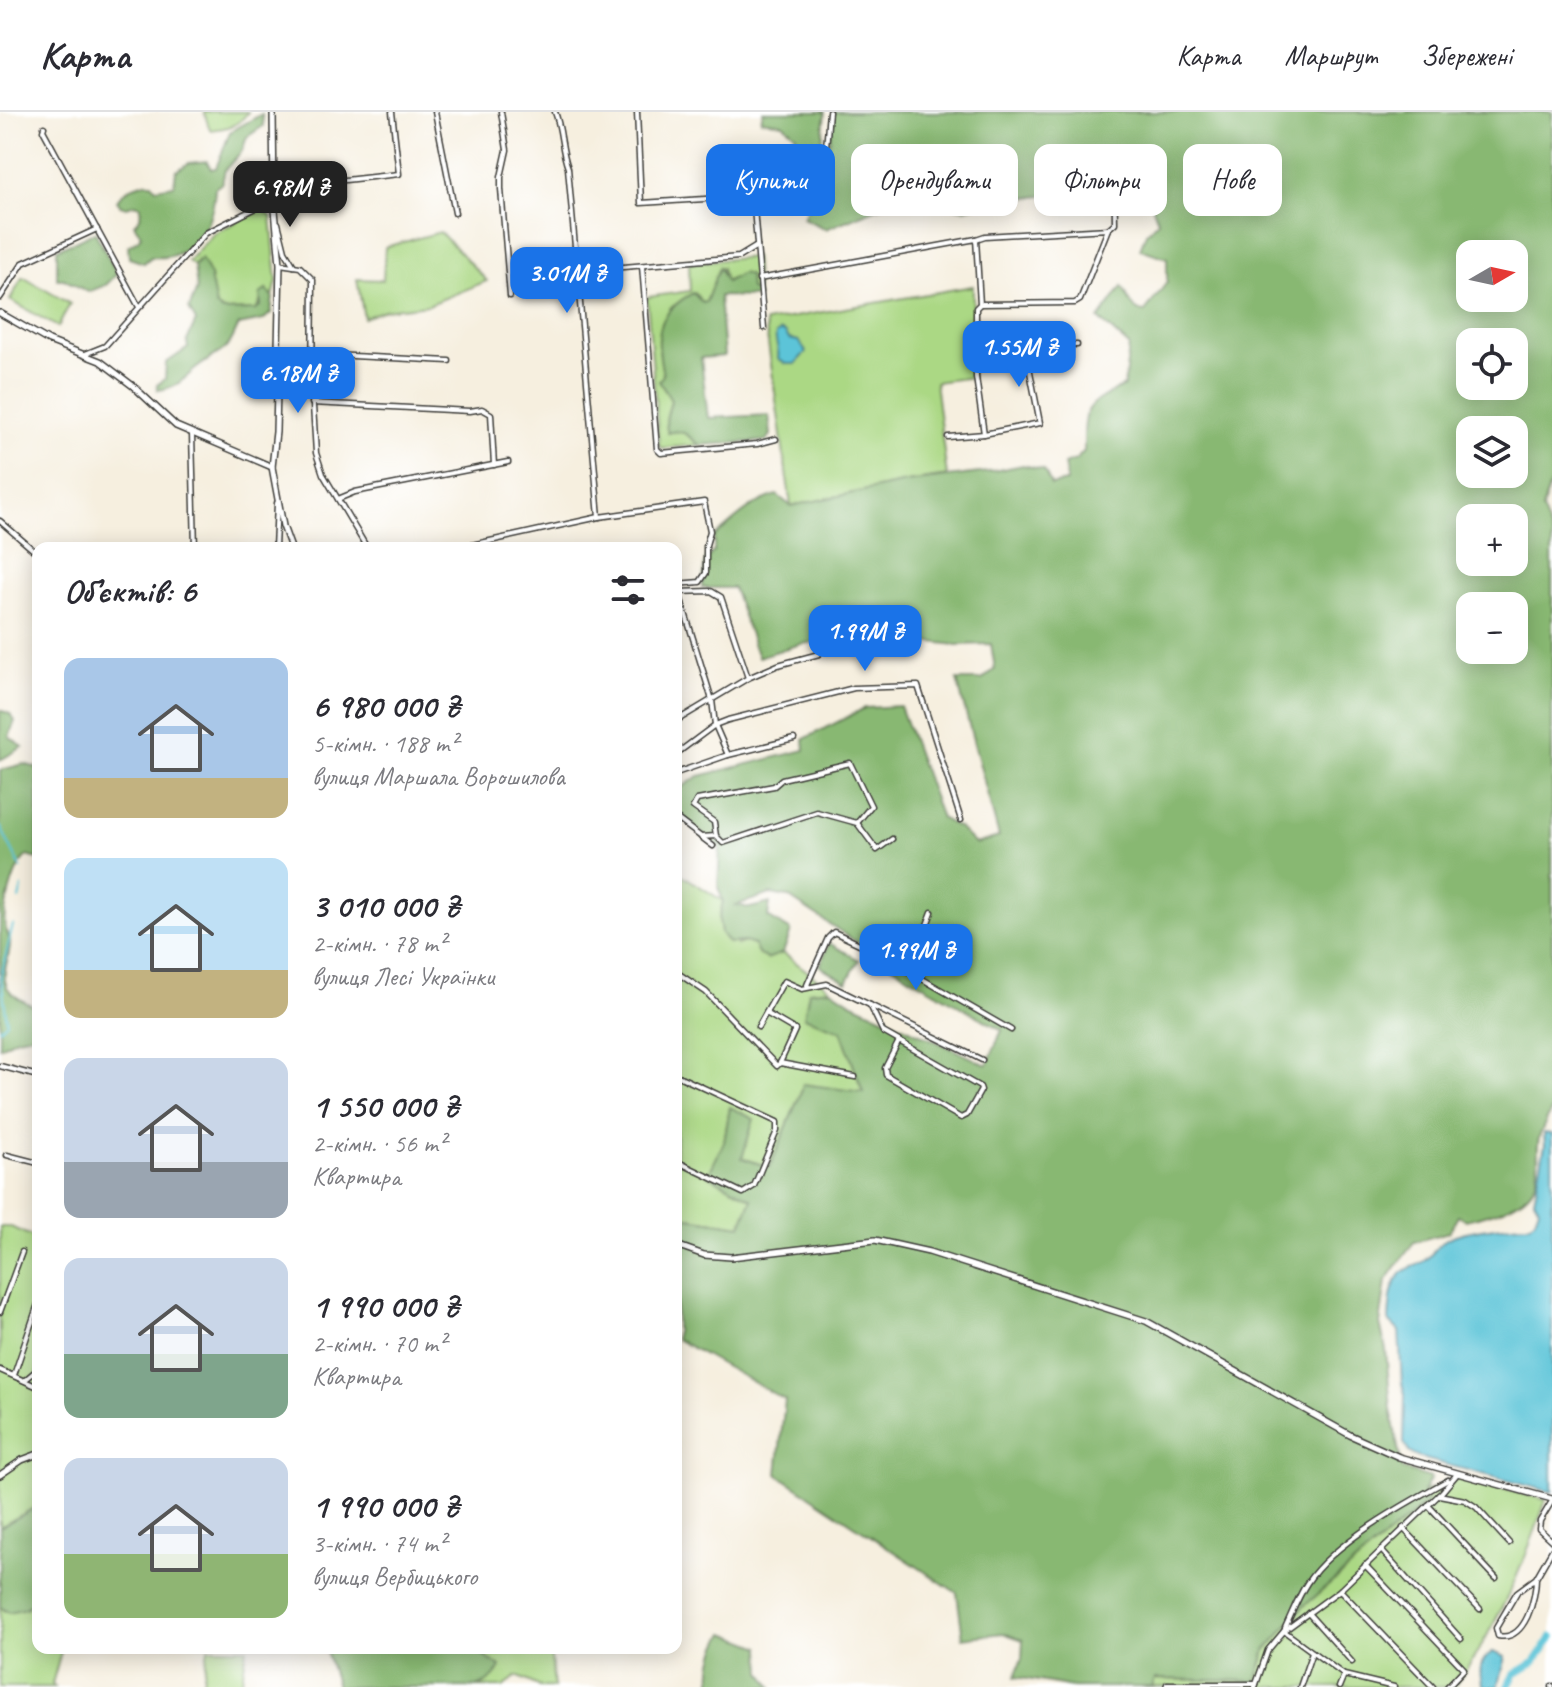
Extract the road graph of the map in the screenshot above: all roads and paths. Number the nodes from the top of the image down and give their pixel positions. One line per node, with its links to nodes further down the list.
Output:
1 (273, 112): 10 (street)
2 (392, 112): 10 (street)
3 (435, 112): 14 (street)
4 (501, 112): 27 (street)
5 (555, 112): 25 (street)
6 (637, 112): 12 (street)
7 (829, 112): 9 (street)
8 (44, 127): 18 (street)
9 (825, 144)
10 (274, 188): 11 (street)
11 (274, 199): 13 (street); 15 (street)
12 (706, 199)
13 (265, 205): 15 (street); 30 (street)
14 (455, 213)
15 (275, 216): 22 (street); 23 (street)
16 (755, 216): 21 (street)
17 (1115, 216): 19 (street)
18 (97, 229): 28 (street); 30 (street)
19 (1108, 229): 20 (street); 29 (street)
20 (976, 239): 26 (street); 29 (street)
21 (757, 246): 24 (street); 26 (street)
22 (280, 264): 23 (street); 46 (street)
23 (294, 266): 37 (street)
24 (642, 266): 25 (street); 43 (street)
25 (577, 271): 49 (street)
26 (759, 279): 32 (street)
27 (510, 296)
28 (0, 298)
29 (980, 304): 34 (street)
30 (139, 307): 36 (street)
31 (0, 313): 36 (street)
32 (764, 328)
33 (1077, 345): 35 (street)
34 (976, 346): 35 (street); 41 (street)
35 (1025, 346): 41 (street)
36 (85, 354): 40 (street)
37 (314, 354): 38 (street); 39 (street)
38 (449, 361)
39 (312, 403): 45 (street); 47 (street)
40 (192, 434): 46 (street); 51 (street)
41 (984, 434): 42 (street)
42 (948, 437)
43 (776, 439)
44 (508, 462): 45 (street)
45 (494, 465): 47 (street)
46 (272, 467): 48 (street)
47 (338, 499): 54 (street)
48 (277, 501): 52 (street); 53 (street)
49 (599, 517): 55 (street); 57 (street)
50 (0, 521): 56 (street)
51 (195, 542)
52 (275, 542)
53 (289, 542)
54 (363, 542)
55 (485, 542)
56 (32, 549)
57 (682, 584)
58 (682, 592): 61 (street)
59 (682, 607): 62 (street)
60 (819, 654): 61 (street)
61 (748, 678): 62 (street)
62 (712, 700): 63 (street); 64 (street)
63 (682, 718)
64 (715, 725): 66 (street); 67 (street); 69 (street)
65 (794, 739): 67 (street)
66 (682, 750)
67 (728, 755): 68 (street)
68 (682, 771)
69 (961, 820)
70 (682, 823): 73 (street)
71 (857, 823): 72 (street); 72 (street); 74 (street)
72 (716, 836): 73 (street)
73 (701, 837): 75 (street)
74 (892, 839)
75 (713, 846)
76 (932, 912): 77 (street)
77 (909, 972): 79 (street); 83 (street)
78 (682, 975): 86 (street)
79 (808, 986): 80 (street); 81 (street)
80 (870, 1005): 84 (street); 85 (street)
81 (766, 1013): 82 (street); 86 (street)
82 (758, 1027)
83 (1011, 1030)
84 (899, 1041): 84 (street)
85 (982, 1060)
86 (780, 1063): 89 (street)
87 (0, 1066): 88 (street)
88 (32, 1074)
89 (855, 1077)
90 (682, 1078): 93 (street)
91 (7, 1155): 92 (street)
92 (32, 1161)
93 (682, 1164)
94 (682, 1247): 105 (street)
95 (22, 1252): 96 (street)
96 (0, 1312)
97 (32, 1322): 100 (street)
98 (0, 1370): 100 (street)
99 (32, 1374): 101 (street)
100 (14, 1375): 101 (street)
101 (24, 1381): 102 (street)
102 (32, 1384)
103 (32, 1456): 104 (street)
104 (0, 1475)
105 (1454, 1476): 106 (street); 107 (street); 120 (street)
106 (1439, 1495): 108 (street); 111 (street)
107 (1552, 1500): 110 (street)
108 (1428, 1505): 109 (street); 115 (street)
109 (1403, 1528): 112 (street); 118 (street)
110 (1552, 1541)
111 (1509, 1543)
112 (1381, 1550): 114 (street); 121 (street)
113 (1552, 1550): 116 (street)
114 (1365, 1565): 117 (street); 133 (street)
115 (1496, 1578)
116 (1536, 1578): 116 (street)
117 (1340, 1590): 119 (street); 132 (street)
118 (1480, 1609)
119 (1308, 1613): 120 (street); 123 (street)
120 (1284, 1631): 122 (street); 127 (street)
121 (1461, 1639)
122 (1312, 1652): 124 (street); 129 (street)
123 (1352, 1662)
124 (1344, 1675): 125 (street); 130 (street)
125 (1383, 1685): 131 (street)
126 (1213, 1686): 127 (street); 128 (street)
127 (1256, 1686)
128 (1166, 1687)
129 (1300, 1687)
130 (1339, 1687)
131 (1394, 1687)
132 (1433, 1687)
133 (1447, 1687)

